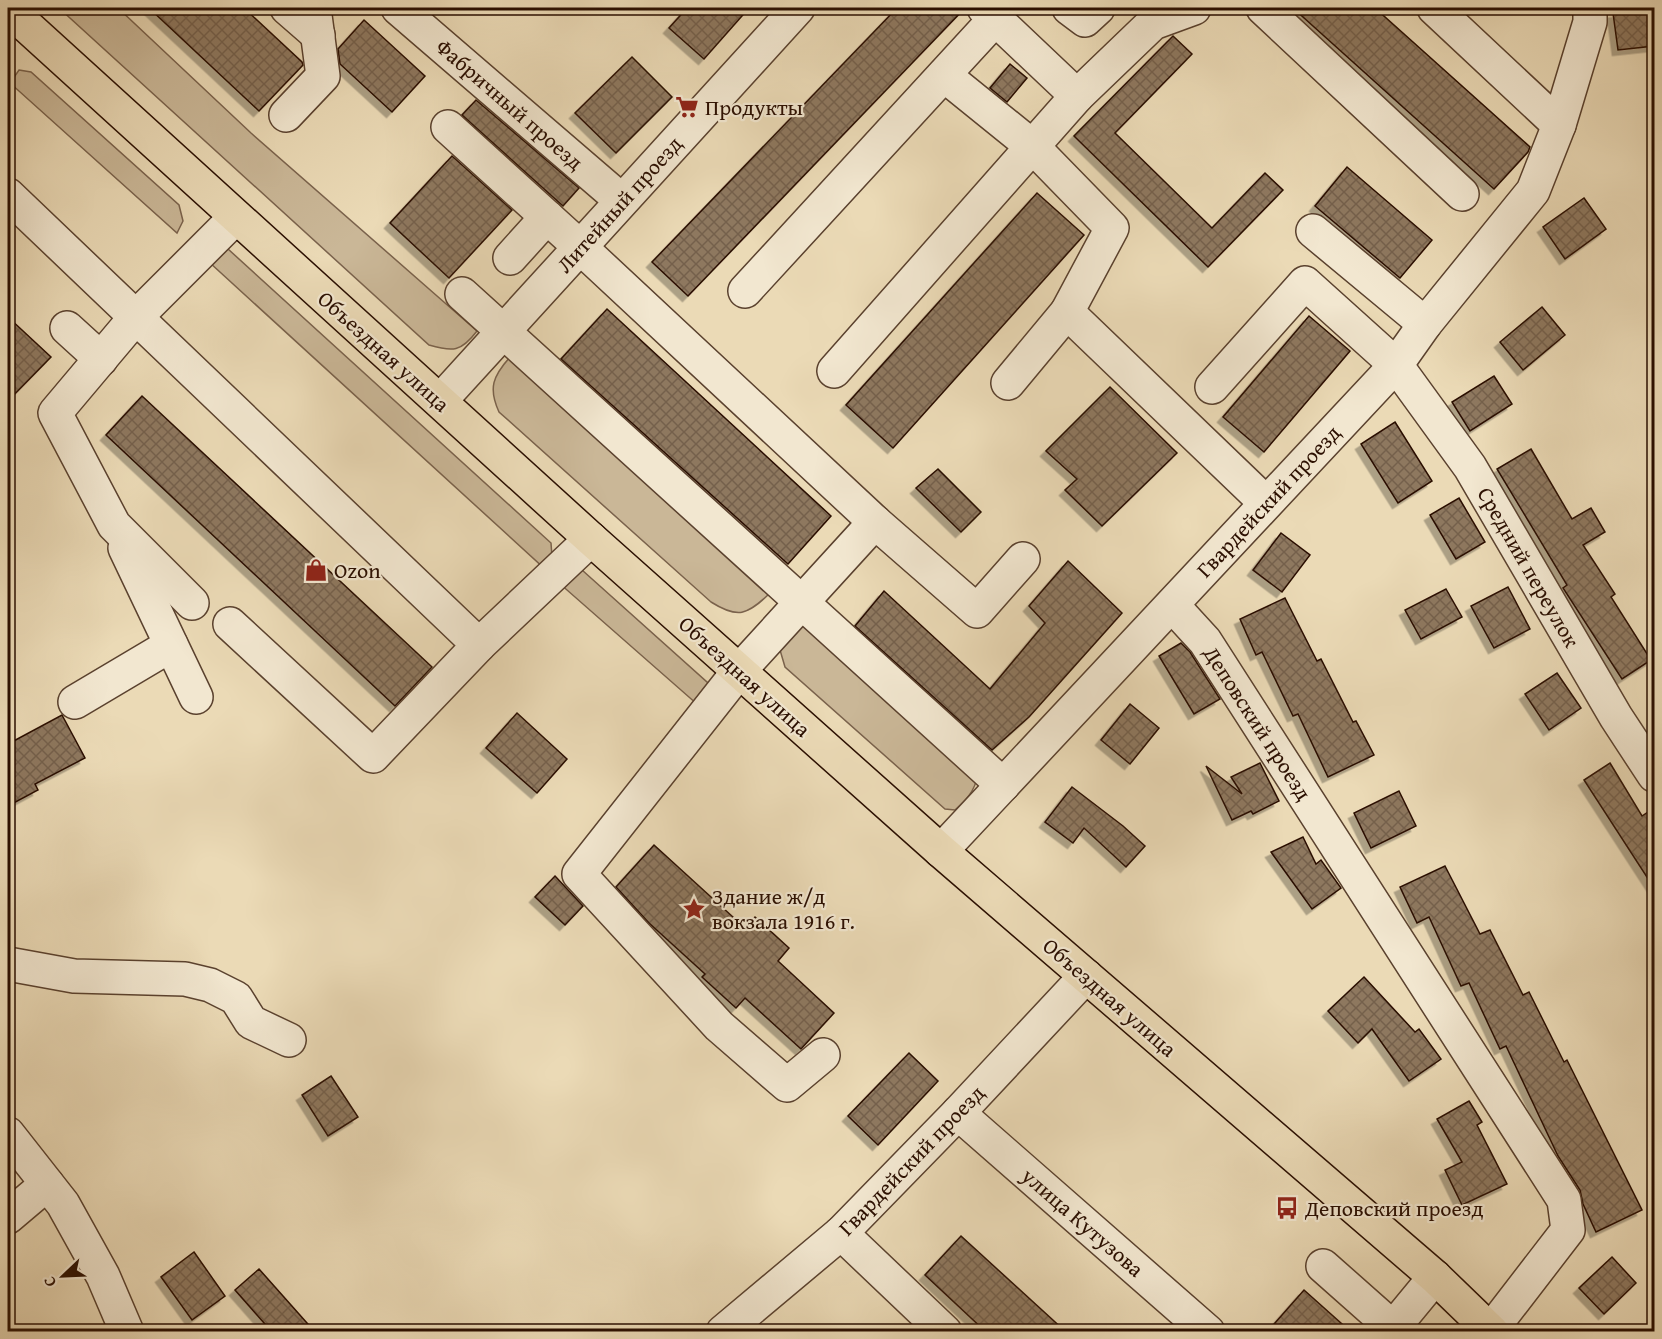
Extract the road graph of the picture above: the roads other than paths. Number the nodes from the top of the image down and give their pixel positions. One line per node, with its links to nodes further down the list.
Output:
1 (287, 8): 12 (street)
2 (398, 8): 21 (street, Фабричный проезд)
3 (798, 8): 21 (street, Литейный проезд)
4 (1069, 8): 5 (street)
5 (1098, 8)
6 (1194, 8): 14 (street)
7 (1263, 8): 19 (street)
8 (1434, 8): 16 (street)
9 (1590, 8): 16 (street, Гвардейский проезд)
10 (8, 9): 22 (main road, Объездная улица)
11 (990, 13): 13 (street); 14 (street)
12 (316, 21): 15 (street)
13 (944, 75): 18 (street); 27 (street)
14 (1077, 96): 18 (street)
15 (286, 115)
16 (1559, 125): 31 (street, Гвардейский проезд)
17 (448, 127): 23 (street)
18 (1033, 147): 29 (street); 36 (street)
19 (1462, 194)
20 (8, 195): 30 (street)
21 (621, 200): 25 (street, Литейный проезд)
22 (236, 217): 30 (street); 39 (main road, Объездная улица)
23 (547, 217): 25 (street); 26 (street)
24 (1313, 231): 31 (street)
25 (580, 248): 33 (street, Литейный проезд); 41 (street)
26 (510, 258)
27 (745, 291)
28 (462, 294): 33 (street)
29 (1067, 312): 37 (street); 40 (street)
30 (135, 318): 34 (street); 50 (street)
31 (1425, 324): 35 (street, Гвардейский проезд)
32 (67, 328): 34 (street)
33 (502, 333): 39 (street, Литейный проезд); 46 (street)
34 (101, 359): 42 (street)
35 (1396, 365): 38 (street, Средний переулок); 40 (street, Гвардейский проезд); 54 (street, Средний переулок)
36 (834, 371)
37 (1008, 383)
38 (1212, 387)
39 (440, 401): 43 (main road, Объездная улица)
40 (1266, 503): 47 (street, Гвардейский проезд)
41 (875, 522): 44 (street); 46 (street)
42 (114, 525): 45 (street); 49 (street)
43 (591, 539): 50 (street); 51 (main road, Объездная улица)
44 (1023, 559)
45 (192, 603)
46 (801, 603): 51 (street); 55 (street)
47 (1172, 605): 55 (street, Гвардейский проезд); 68 (street, Деповский проезд)
48 (230, 624): 50 (street)
49 (171, 645): 52 (street); 53 (street)
50 (479, 645)
51 (739, 671): 56 (main road, Объездная улица); 60 (street)
52 (196, 697)
53 (75, 702)
54 (1654, 774)
55 (1003, 785): 56 (street, Гвардейский проезд)
56 (941, 851): 58 (main road, Объездная улица)
57 (8, 964): 59 (street)
58 (1086, 976): 61 (street, Гвардейский проезд); 67 (main road, Объездная улица)
59 (289, 1040)
60 (823, 1055)
61 (958, 1113): 65 (street, Гвардейский проезд); 72 (street, улица Кутузова)
62 (8, 1134): 63 (street)
63 (47, 1184): 64 (street); 69 (street)
64 (8, 1217)
65 (841, 1233): 70 (street, Гвардейский проезд); 71 (street)
66 (1323, 1266): 67 (street)
67 (1435, 1277): 68 (main road, Объездная улица)
68 (1492, 1331)
69 (127, 1332)
70 (723, 1332)
71 (945, 1332)
72 (1208, 1332)

